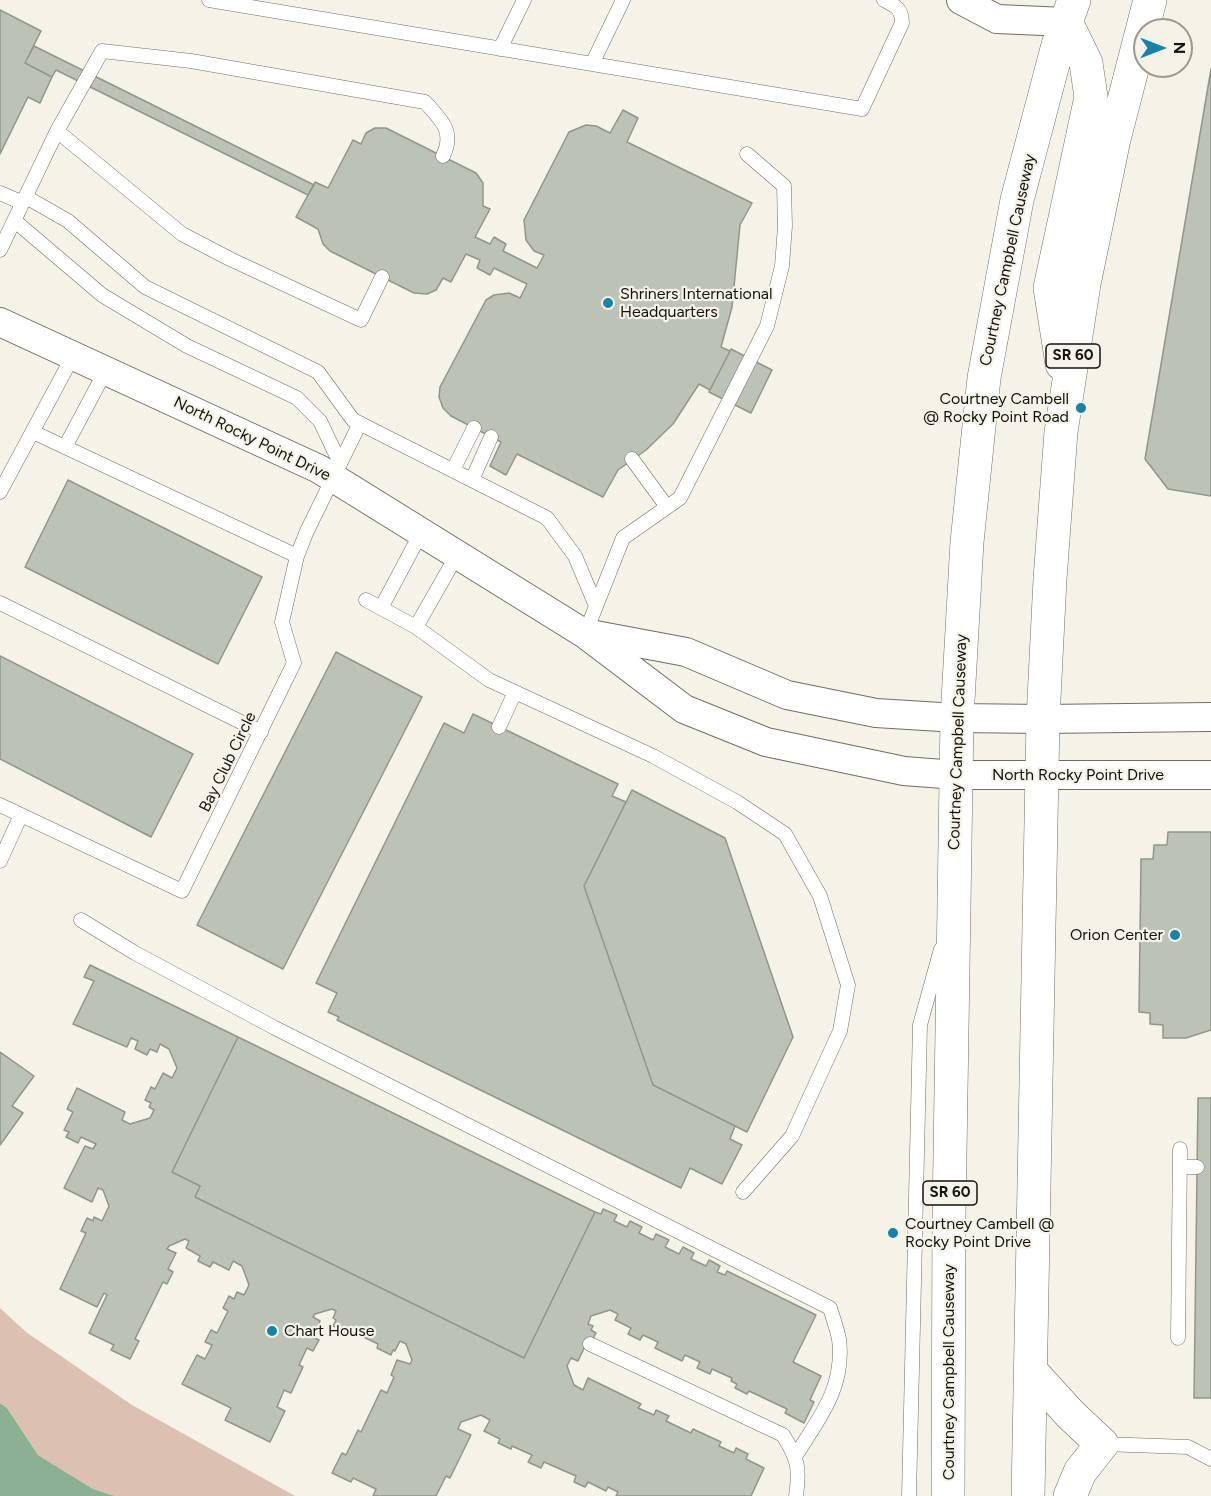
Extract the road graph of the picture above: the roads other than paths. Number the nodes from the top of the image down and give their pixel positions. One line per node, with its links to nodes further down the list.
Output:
1 (209, 0): 10 (lane)
2 (524, 0): 10 (lane)
3 (623, 0): 11 (lane)
4 (884, 0): 11 (lane)
5 (961, 0): 9 (street)
6 (1030, 0): 9 (street)
7 (1100, 0): 9 (highway)
8 (1150, 0): 23 (highway, SR 60)
9 (1070, 11): 23 (highway); 46 (highway, Courtney Campbell Causeway / SR 60)
10 (500, 49): 11 (lane)
11 (592, 64)
12 (57, 131): 14 (lane); 16 (lane); 19 (lane)
13 (747, 154): 34 (lane)
14 (443, 156)
15 (0, 193): 16 (lane)
16 (24, 200): 17 (lane); 24 (lane)
17 (15, 221): 18 (lane); 31 (lane)
18 (0, 250)
19 (382, 277)
20 (0, 322): 21 (street, North Rocky Point Drive)
21 (73, 356): 22 (street, North Rocky Point Drive); 26 (lane)
22 (106, 370): 28 (lane); 31 (street, North Rocky Point Drive)
23 (1067, 393): 47 (highway, SR 60)
24 (360, 423): 30 (lane); 31 (lane, Bay Club Circle)
25 (474, 428): 30 (lane)
26 (33, 432): 28 (lane); 33 (lane)
27 (491, 437): 32 (lane)
28 (65, 447): 37 (lane)
29 (633, 459): 34 (lane)
30 (453, 470): 32 (lane)
31 (337, 471): 35 (street, North Rocky Point Drive); 37 (lane, Bay Club Circle)
32 (472, 480): 40 (lane)
33 (0, 492)
34 (667, 507): 40 (lane)
35 (421, 533): 36 (street, North Rocky Point Drive); 41 (lane)
36 (457, 555): 42 (lane); 43 (street, North Rocky Point Drive)
37 (297, 556): 49 (lane, Bay Club Circle)
38 (366, 600): 41 (lane)
39 (0, 603): 49 (lane)
40 (596, 606): 43 (lane)
41 (381, 608): 42 (lane)
42 (416, 627): 44 (lane)
43 (585, 633): 46 (street, North Rocky Point Drive); 52 (street, North Rocky Point Drive)
44 (515, 692): 48 (lane); 61 (lane)
45 (1211, 717): 47 (street, North Rocky Point Drive)
46 (957, 718): 47 (street, North Rocky Point Drive); 52 (highway, Courtney Campbell Causeway / SR 60)
47 (1044, 719): 50 (highway, SR 60)
48 (499, 727)
49 (261, 732): 54 (lane, Bay Club Circle)
50 (1042, 775): 51 (street, North Rocky Point Drive); 52 (street, North Rocky Point Drive); 64 (highway, SR 60)
51 (1211, 775)
52 (956, 776): 56 (highway, Courtney Campbell Causeway / SR 60)
53 (0, 805): 54 (lane, Bay Club Circle)
54 (21, 815): 55 (lane)
55 (0, 861)
56 (954, 901): 69 (lane); 70 (highway, Courtney Campbell Causeway / SR 60)
57 (81, 920): 66 (lane)
58 (1180, 1149): 59 (lane)
59 (1180, 1167): 60 (lane); 62 (lane)
60 (1197, 1167)
61 (743, 1192)
62 (1178, 1338)
63 (590, 1344): 66 (lane)
64 (1030, 1370): 65 (highway); 71 (highway, SR 60)
65 (1102, 1444): 67 (lane); 72 (highway)
66 (796, 1455): 68 (lane)
67 (1211, 1459)
68 (796, 1496)
69 (909, 1496)
70 (948, 1496)
71 (1028, 1496)
72 (1070, 1496)

